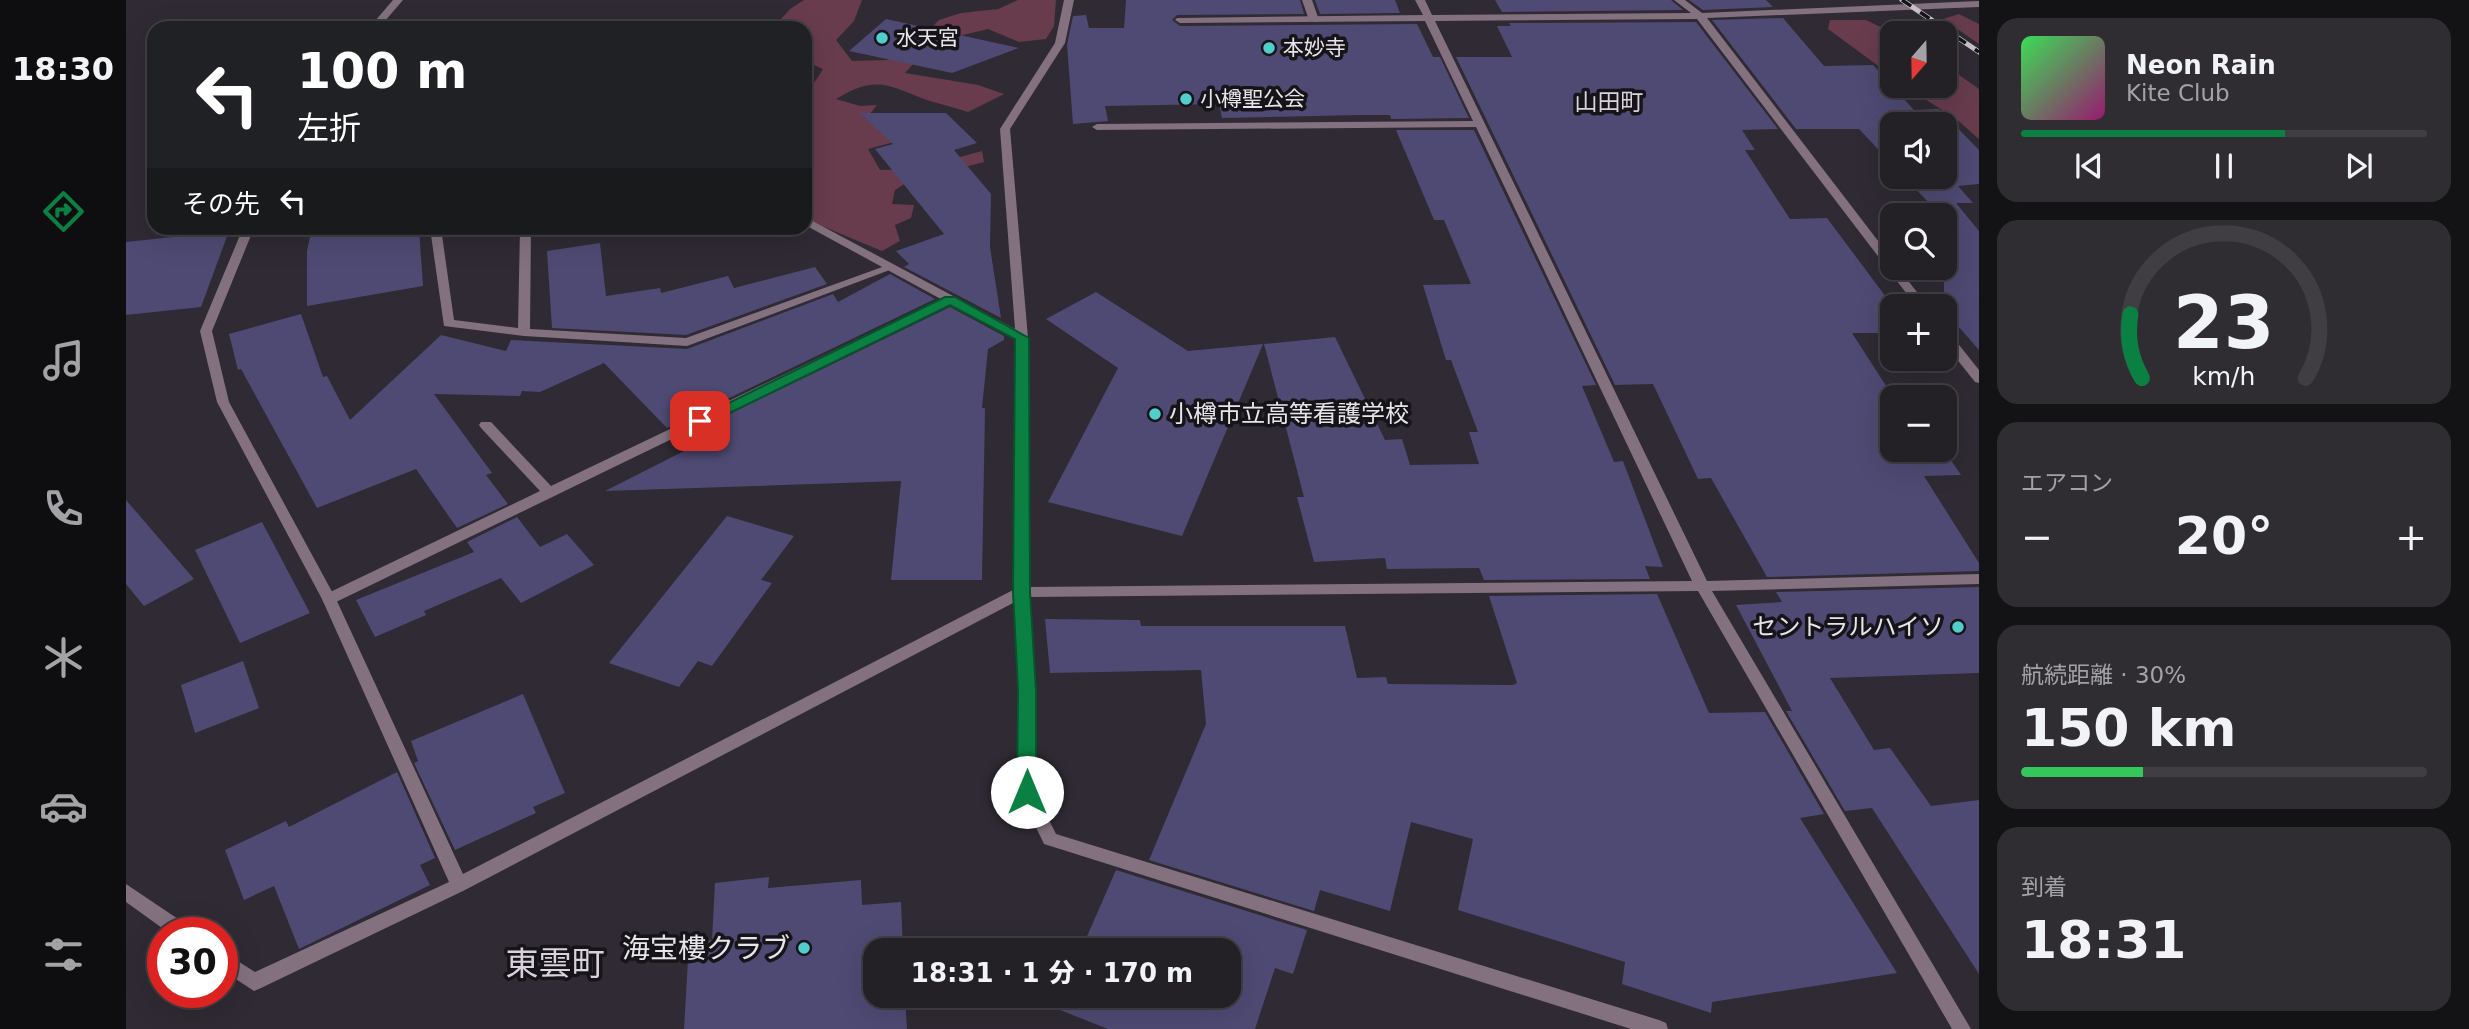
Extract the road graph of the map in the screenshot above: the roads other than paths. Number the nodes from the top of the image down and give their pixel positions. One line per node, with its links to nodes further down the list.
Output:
1 (398, 0): 11 (street)
2 (1069, 0): 24 (street)
3 (1307, 0): 10 (street)
4 (1420, 0): 8 (street)
5 (1679, 0): 7 (street)
6 (1979, 4): 7 (street)
7 (1700, 16): 8 (street); 18 (street)
8 (1430, 19): 10 (street); 12 (street)
9 (1180, 20): 10 (street)
10 (1314, 20)
11 (380, 21)
12 (1479, 124): 13 (street); 30 (street)
13 (1097, 127)
14 (812, 224): 19 (street)
15 (245, 235): 32 (street)
16 (436, 235): 23 (street)
17 (526, 235): 23 (street)
18 (1880, 251)
19 (889, 268): 22 (street); 23 (street)
20 (1902, 280): 21 (street)
21 (1913, 294)
22 (950, 299): 24 (street); 28 (street)
23 (524, 332)
24 (1022, 338): 31 (street)
25 (1957, 351): 26 (street)
26 (1979, 379)
27 (486, 425): 28 (street)
28 (550, 494): 32 (street)
29 (1979, 579): 30 (street)
30 (1702, 586): 31 (street); 38 (street)
31 (1022, 592): 33 (street); 37 (street)
32 (329, 599): 33 (street)
33 (459, 885): 36 (street)
34 (126, 892): 35 (street)
35 (161, 917)
36 (238, 971)
37 (1659, 1029)
38 (1962, 1029)

